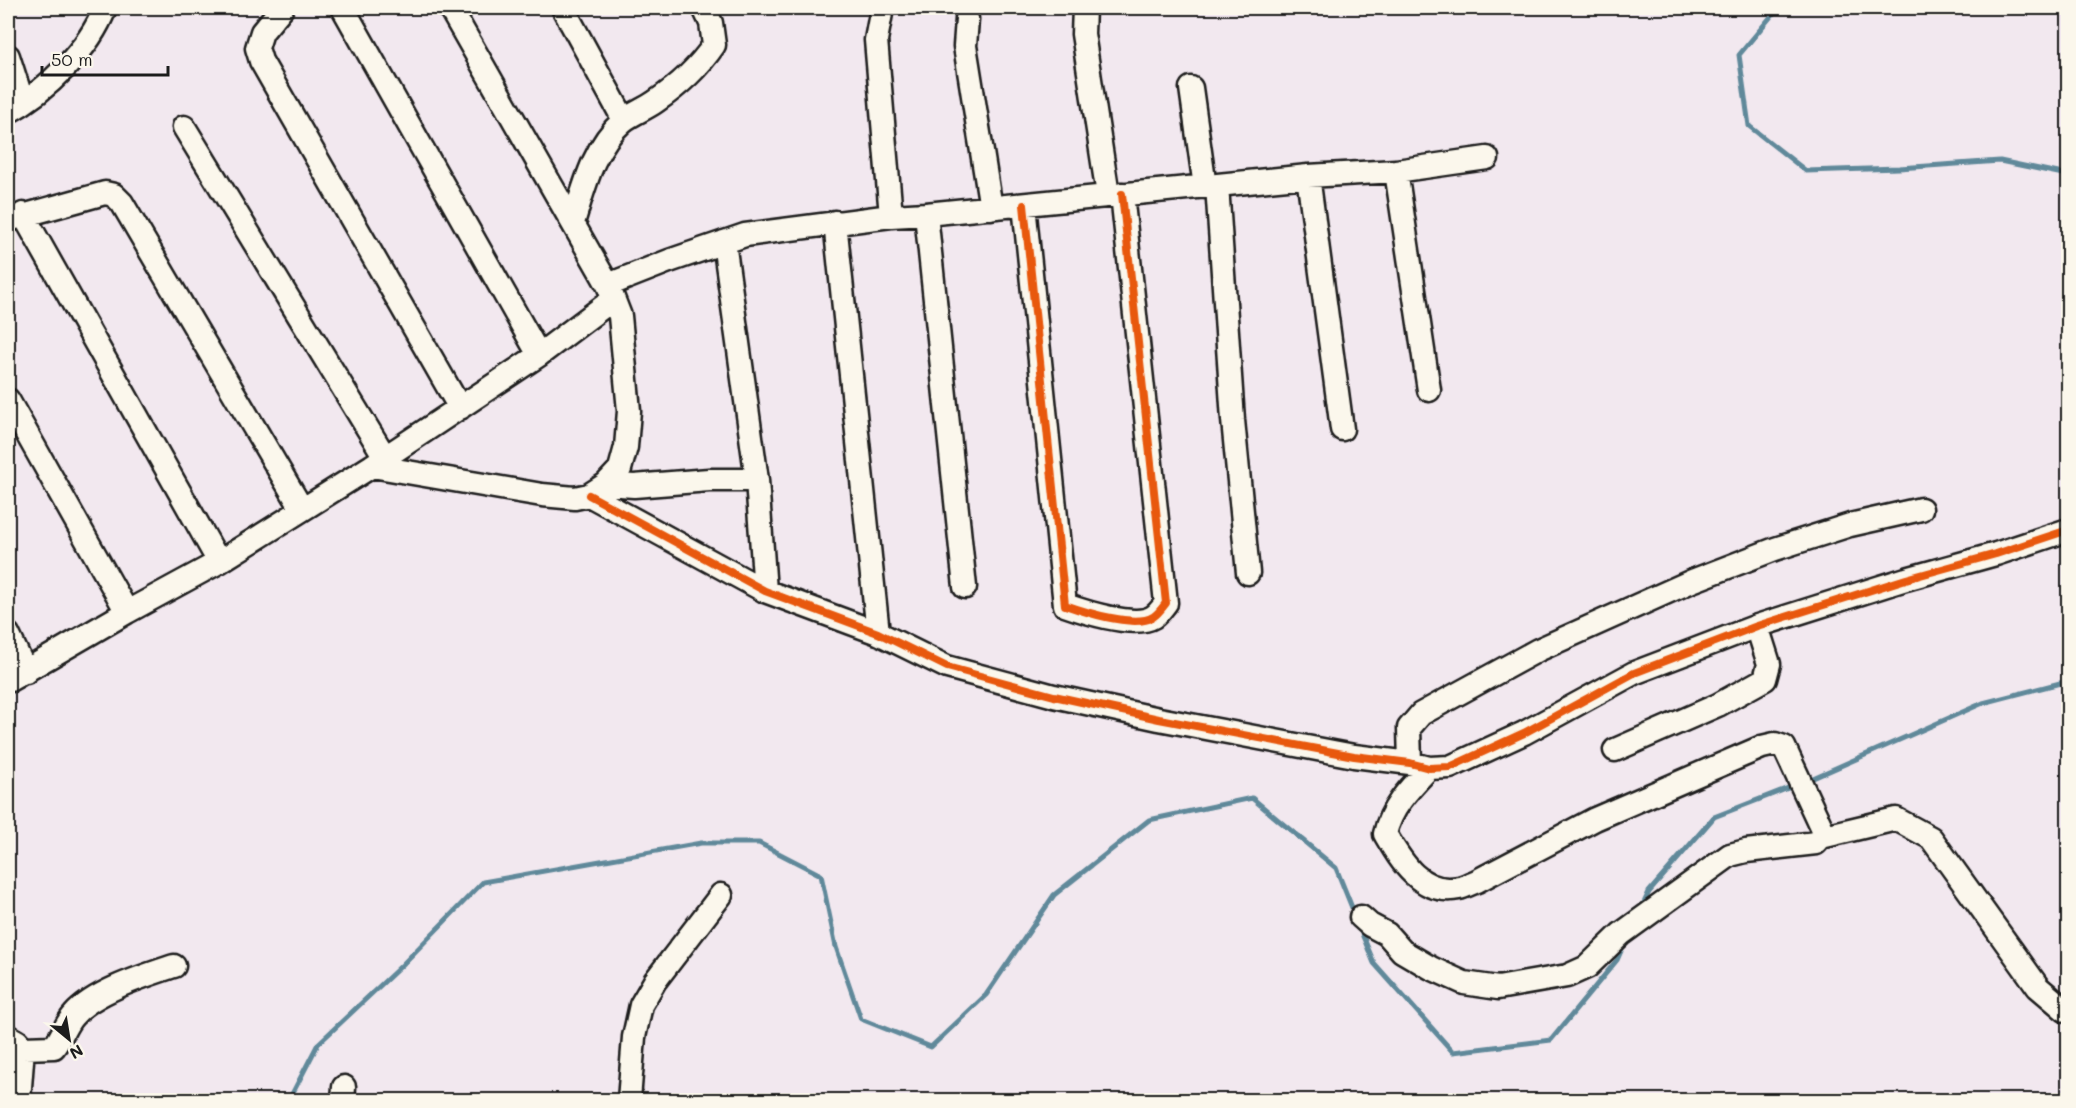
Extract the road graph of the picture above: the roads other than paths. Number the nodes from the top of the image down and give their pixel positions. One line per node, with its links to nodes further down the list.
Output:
1 (105, 8): 12 (street)
2 (282, 8): 33 (street)
3 (343, 8): 30 (street)
4 (450, 8): 26 (street)
5 (563, 8): 13 (street)
6 (704, 8): 13 (street)
7 (882, 8): 23 (street)
8 (1084, 8): 19 (street)
9 (967, 19): 21 (street)
10 (8, 56): 12 (street)
11 (1191, 88): 18 (street)
12 (15, 107)
13 (624, 120): 26 (street)
14 (184, 127): 35 (street)
15 (1487, 158): 16 (street)
16 (1396, 171): 17 (street); 31 (street)
17 (1308, 176): 18 (street); 34 (street)
18 (1211, 186): 19 (street); 42 (street)
19 (1115, 195): 20 (street); 20 (street)
20 (1024, 205): 21 (street)
21 (991, 208): 22 (street)
22 (926, 214): 23 (street); 43 (street)
23 (891, 216): 25 (street)
24 (15, 217): 38 (street); 41 (street)
25 (835, 222): 27 (street); 47 (street)
26 (573, 223): 28 (street)
27 (724, 242): 28 (street); 36 (street)
28 (608, 285): 29 (street)
29 (616, 306): 30 (street); 37 (street)
30 (538, 355): 33 (street)
31 (1429, 390)
32 (8, 400): 45 (street)
33 (460, 408): 35 (street)
34 (1342, 429)
35 (378, 462): 37 (street); 38 (street)
36 (757, 480): 37 (street); 44 (street)
37 (598, 489): 44 (street)
38 (302, 509): 41 (street)
39 (1921, 509): 51 (street)
40 (2068, 530): 46 (street)
41 (219, 562): 45 (street)
42 (1248, 573)
43 (965, 587)
44 (765, 591): 47 (street)
45 (127, 612): 49 (street)
46 (1757, 626): 50 (street); 51 (street)
47 (878, 633): 51 (street)
48 (8, 634): 49 (street)
49 (17, 677)
50 (1615, 750)
51 (1419, 765): 52 (street)
52 (1822, 833): 54 (street); 56 (street)
53 (721, 895): 59 (street)
54 (1361, 917)
55 (174, 966): 57 (street)
56 (2068, 1010)
57 (15, 1042): 58 (street)
58 (19, 1101)
59 (629, 1101)

